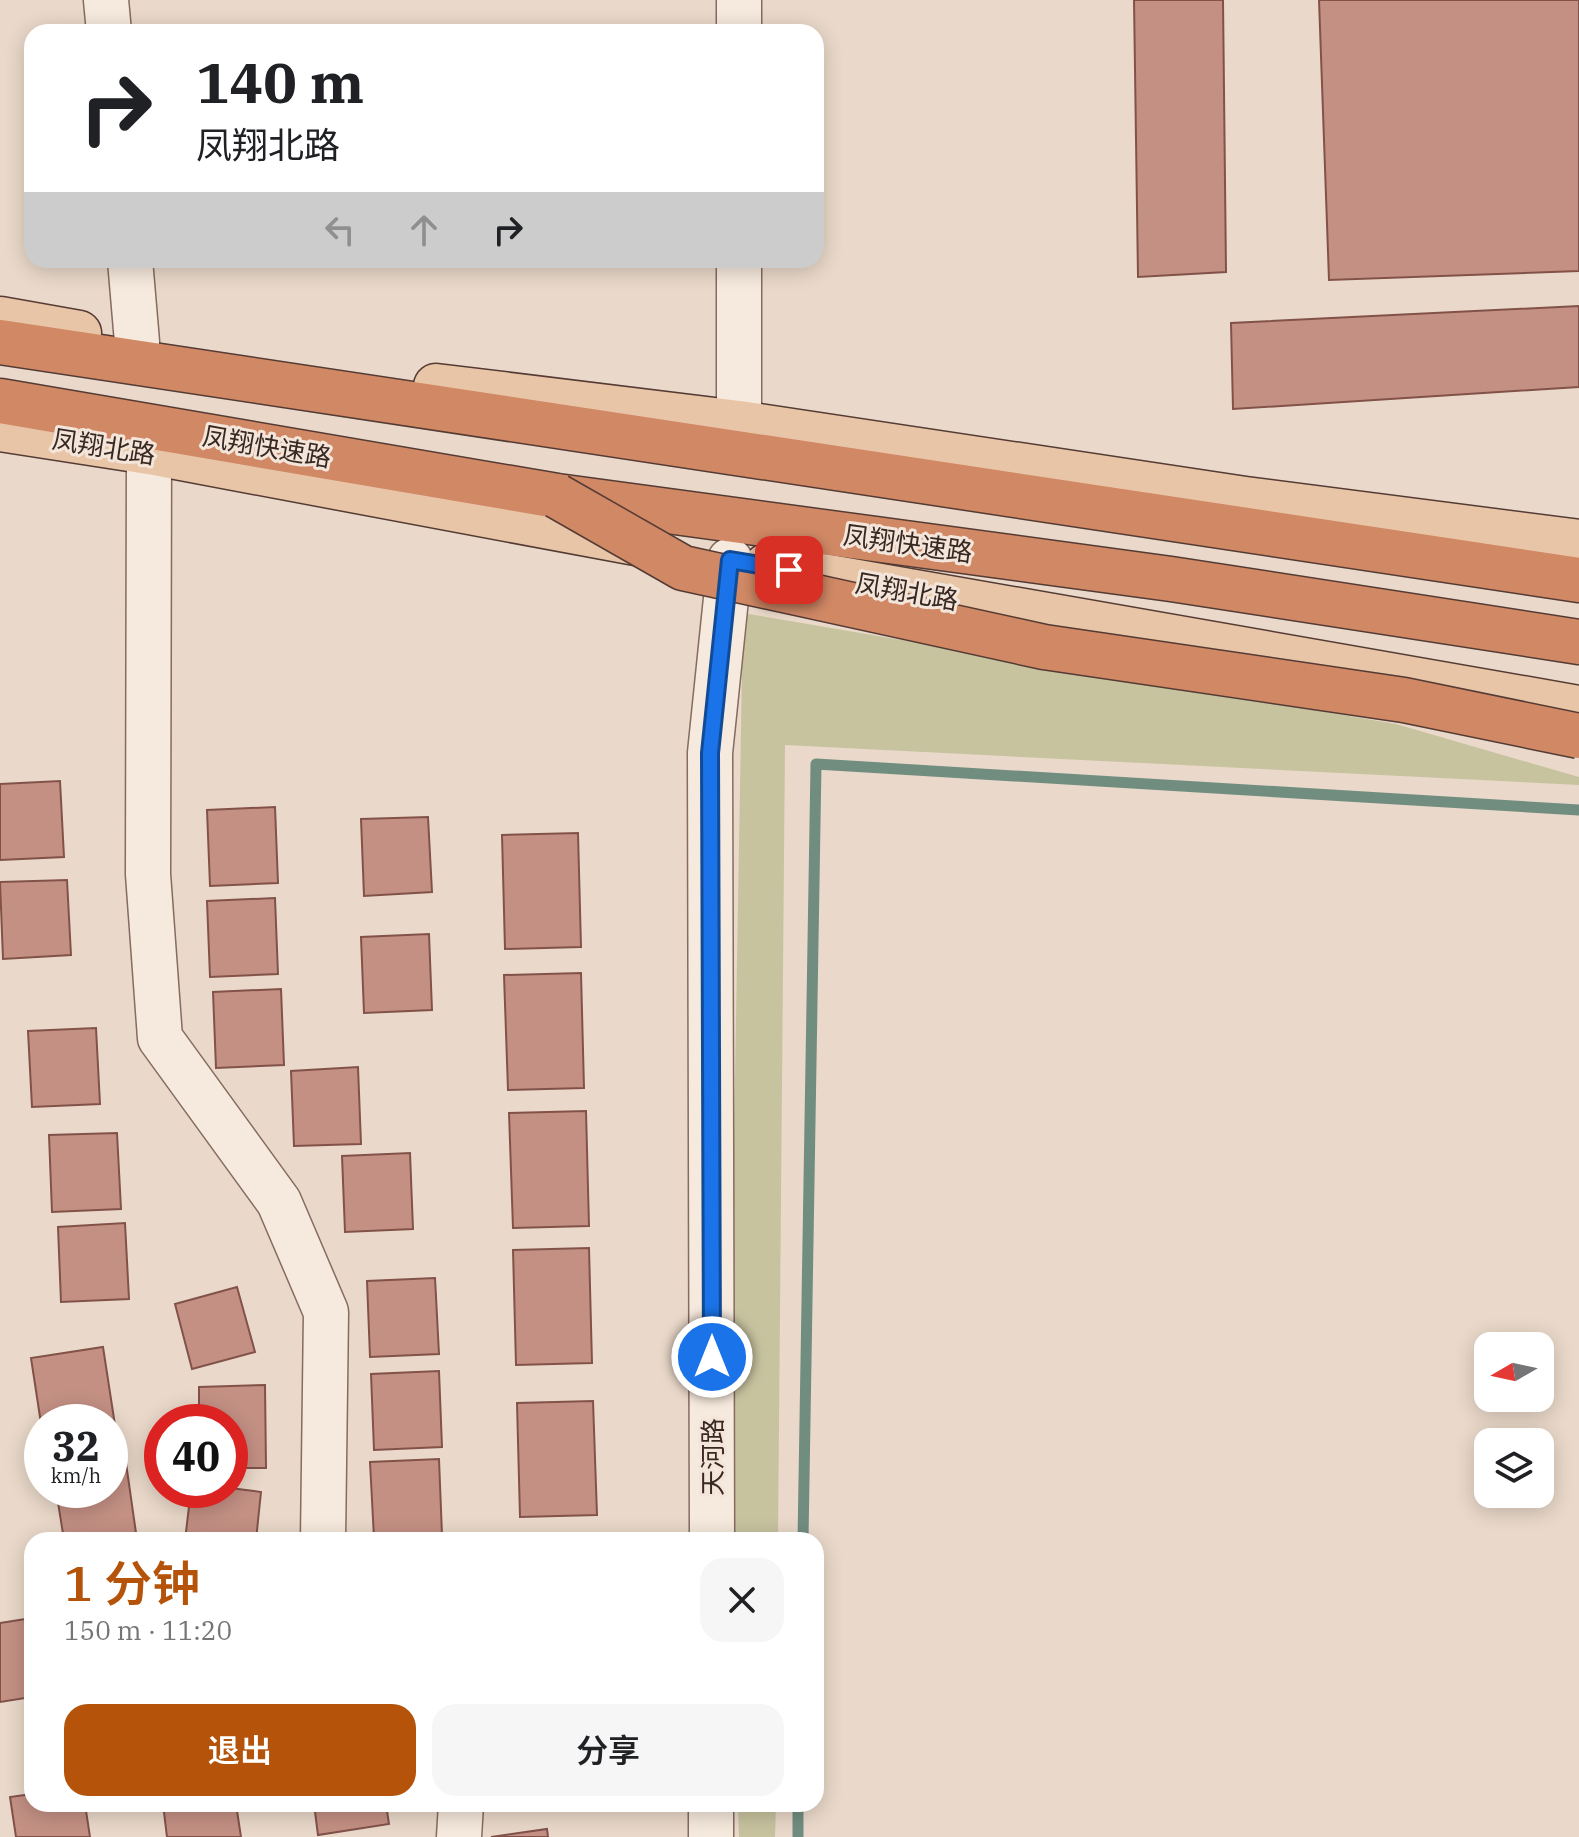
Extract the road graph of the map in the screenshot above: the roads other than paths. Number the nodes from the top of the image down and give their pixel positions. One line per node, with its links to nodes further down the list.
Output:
1 (106, 0): 3 (street)
2 (739, 0): 4 (street)
3 (108, 24)
4 (739, 24)
5 (131, 268): 9 (street)
6 (739, 268): 11 (street)
7 (0, 319): 9 (main road)
8 (0, 342): 17 (highway)
9 (137, 342): 11 (main road)
10 (0, 401): 14 (highway, 凤翔快速路)
11 (739, 423): 15 (main road)
12 (0, 429): 13 (main road, 凤翔北路)
13 (149, 452): 16 (main road, 凤翔北路); 21 (street)
14 (557, 496): 18 (highway, 凤翔快速路); 20 (highway, bridge)
15 (1579, 542)
16 (730, 560): 19 (main road, 凤翔北路); 22 (street, 天河路)
17 (1579, 580)
18 (1579, 642)
19 (1579, 708)
20 (1579, 736)
21 (323, 1532)
22 (712, 1532)
23 (461, 1812): 25 (street)
24 (711, 1812): 26 (street)
25 (459, 1837)
26 (711, 1837)

